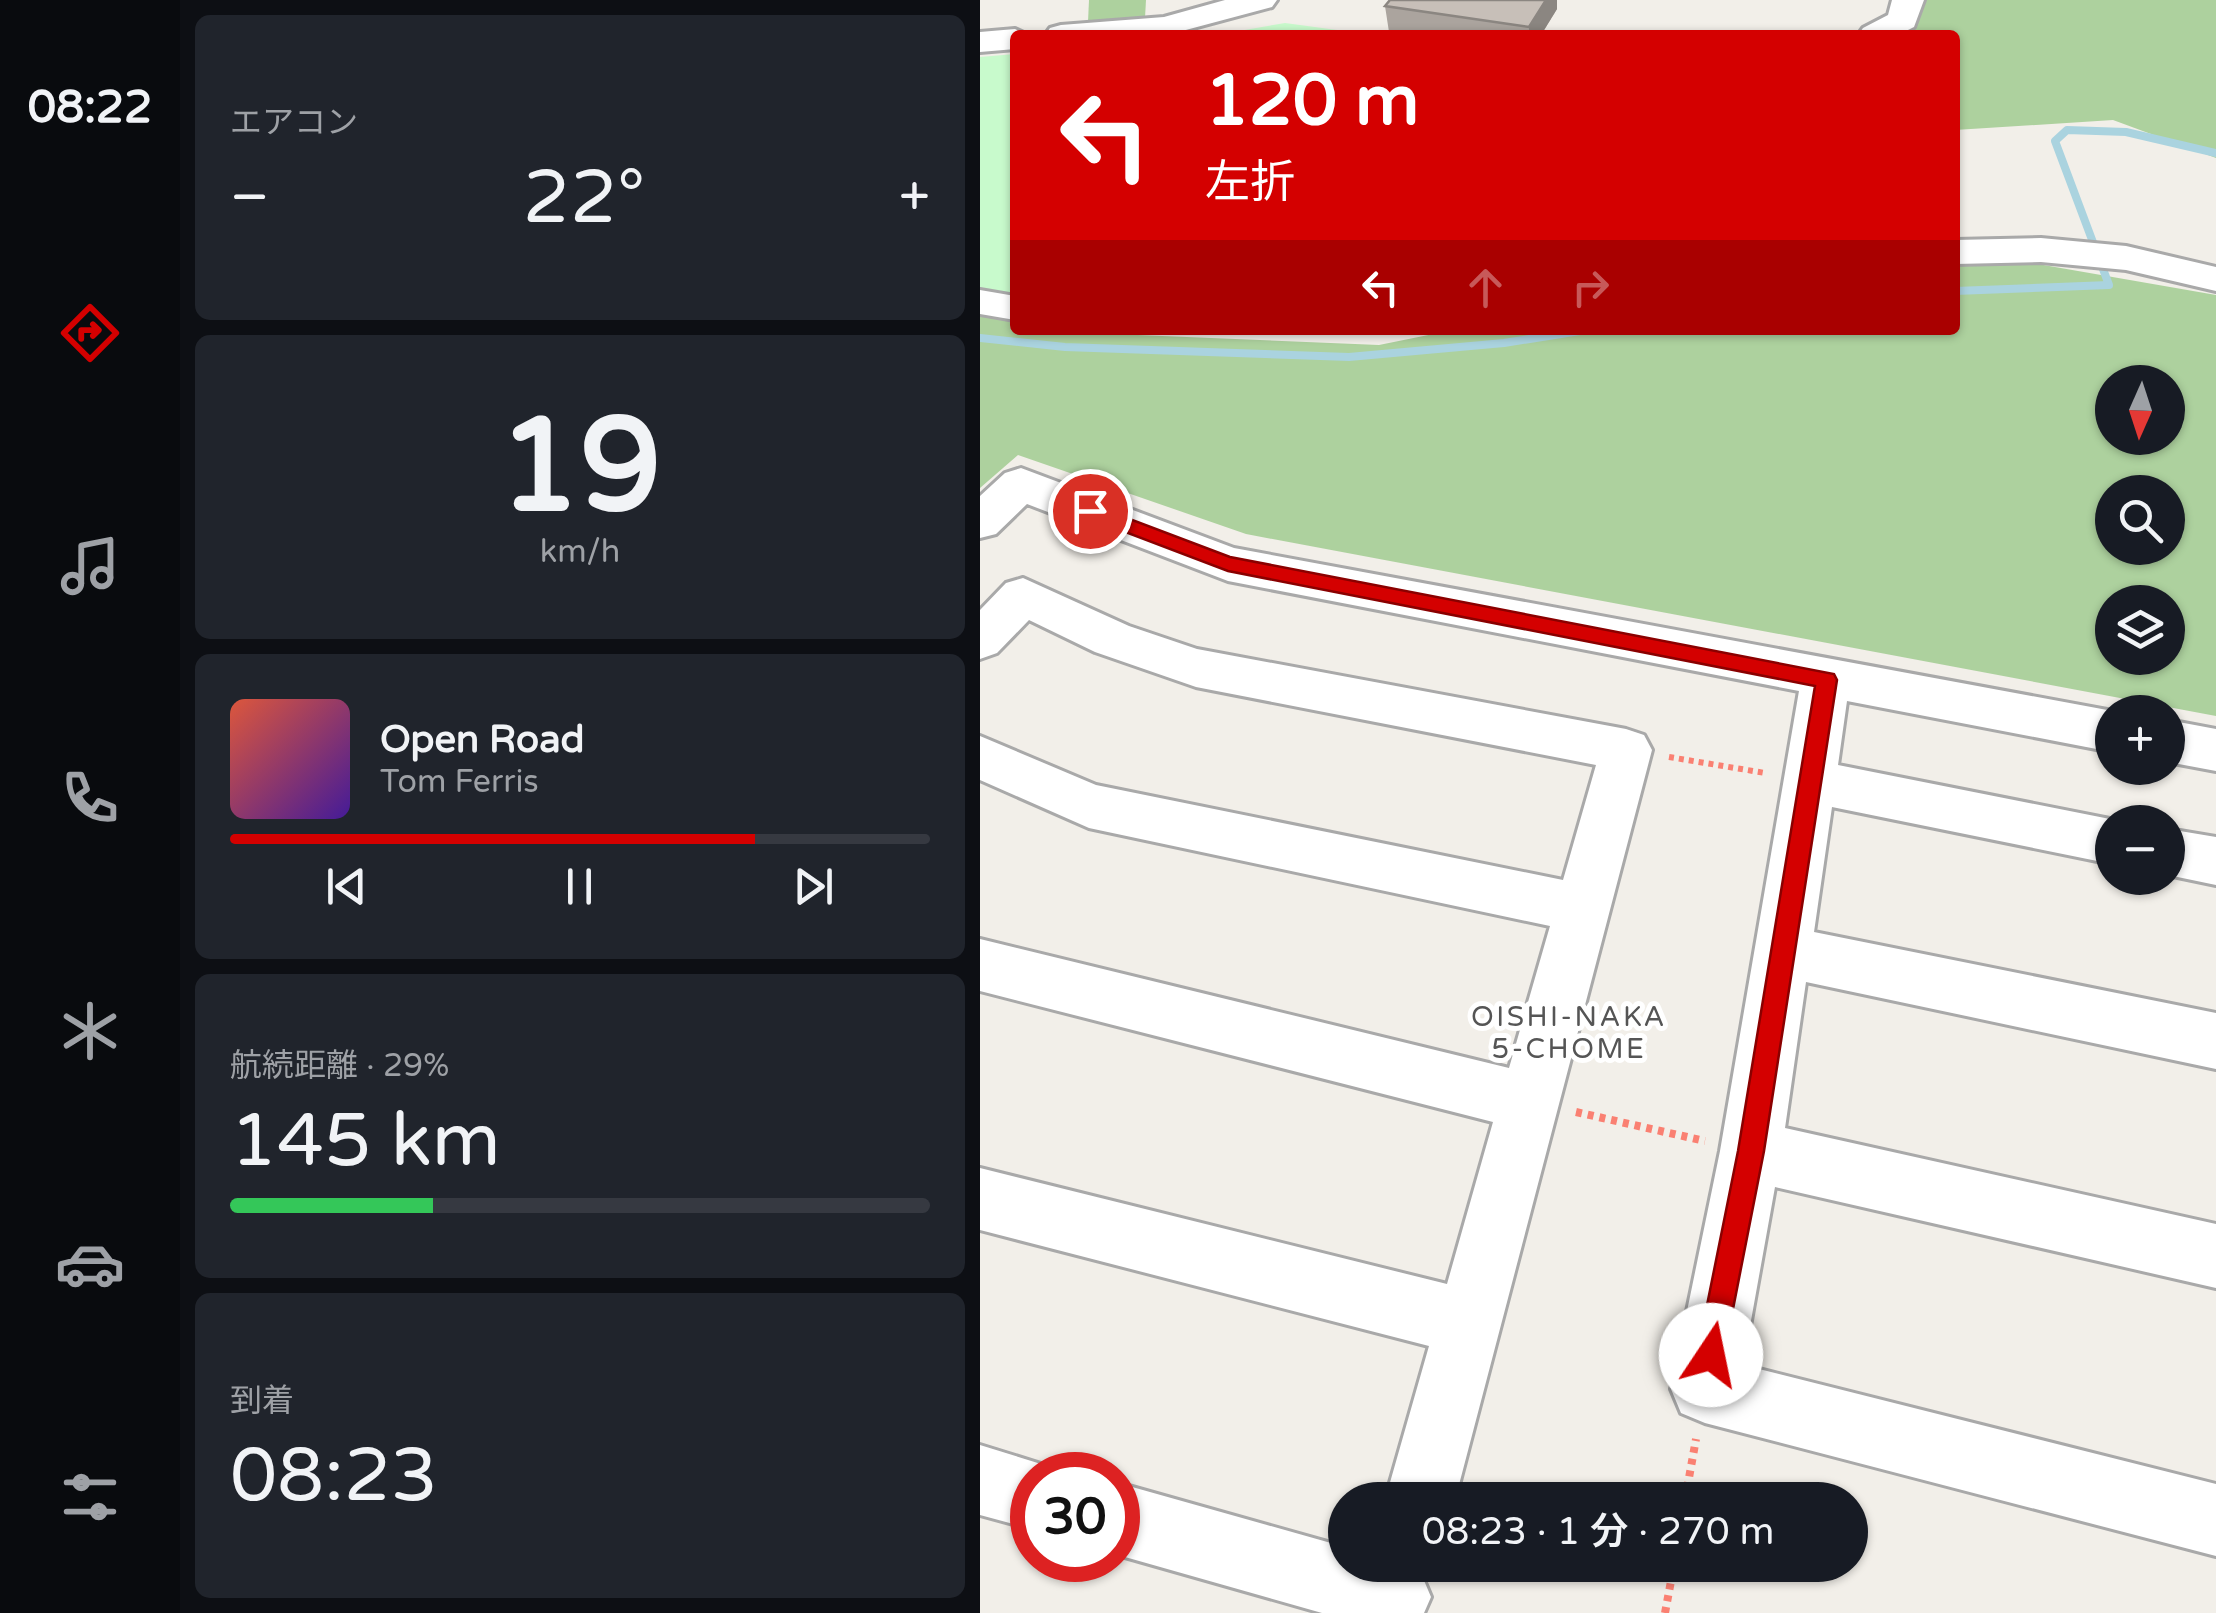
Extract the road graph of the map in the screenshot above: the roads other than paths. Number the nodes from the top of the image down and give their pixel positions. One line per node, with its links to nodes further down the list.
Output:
1 (1261, 0): 3 (street)
2 (1908, 0): 4 (street)
3 (1119, 30)
4 (1884, 30)
5 (1010, 39): 6 (street)
6 (980, 42)
7 (1960, 252): 8 (street)
8 (2216, 278)
9 (980, 302): 10 (street)
10 (1010, 307)
11 (980, 522): 13 (street)
12 (980, 640): 22 (street)
13 (1826, 680): 14 (street); 18 (street)
14 (2095, 729)
15 (2185, 744): 16 (street)
16 (2216, 750)
17 (980, 757): 22 (street)
18 (1811, 781): 19 (street); 23 (street)
19 (2095, 838)
20 (2185, 855): 21 (street)
21 (2216, 861)
22 (1582, 908): 26 (street)
23 (1784, 951): 25 (street); 27 (street)
24 (980, 966): 26 (street)
25 (2216, 1041)
26 (1530, 1102): 30 (street)
27 (1751, 1151): 29 (street); 34 (street)
28 (980, 1199): 30 (street)
29 (2216, 1256)
30 (1469, 1323): 32 (street)
31 (980, 1480): 33 (street)
32 (1425, 1482)
33 (1010, 1488)
34 (2216, 1520)
35 (1140, 1524): 36 (street)
36 (1395, 1592)

